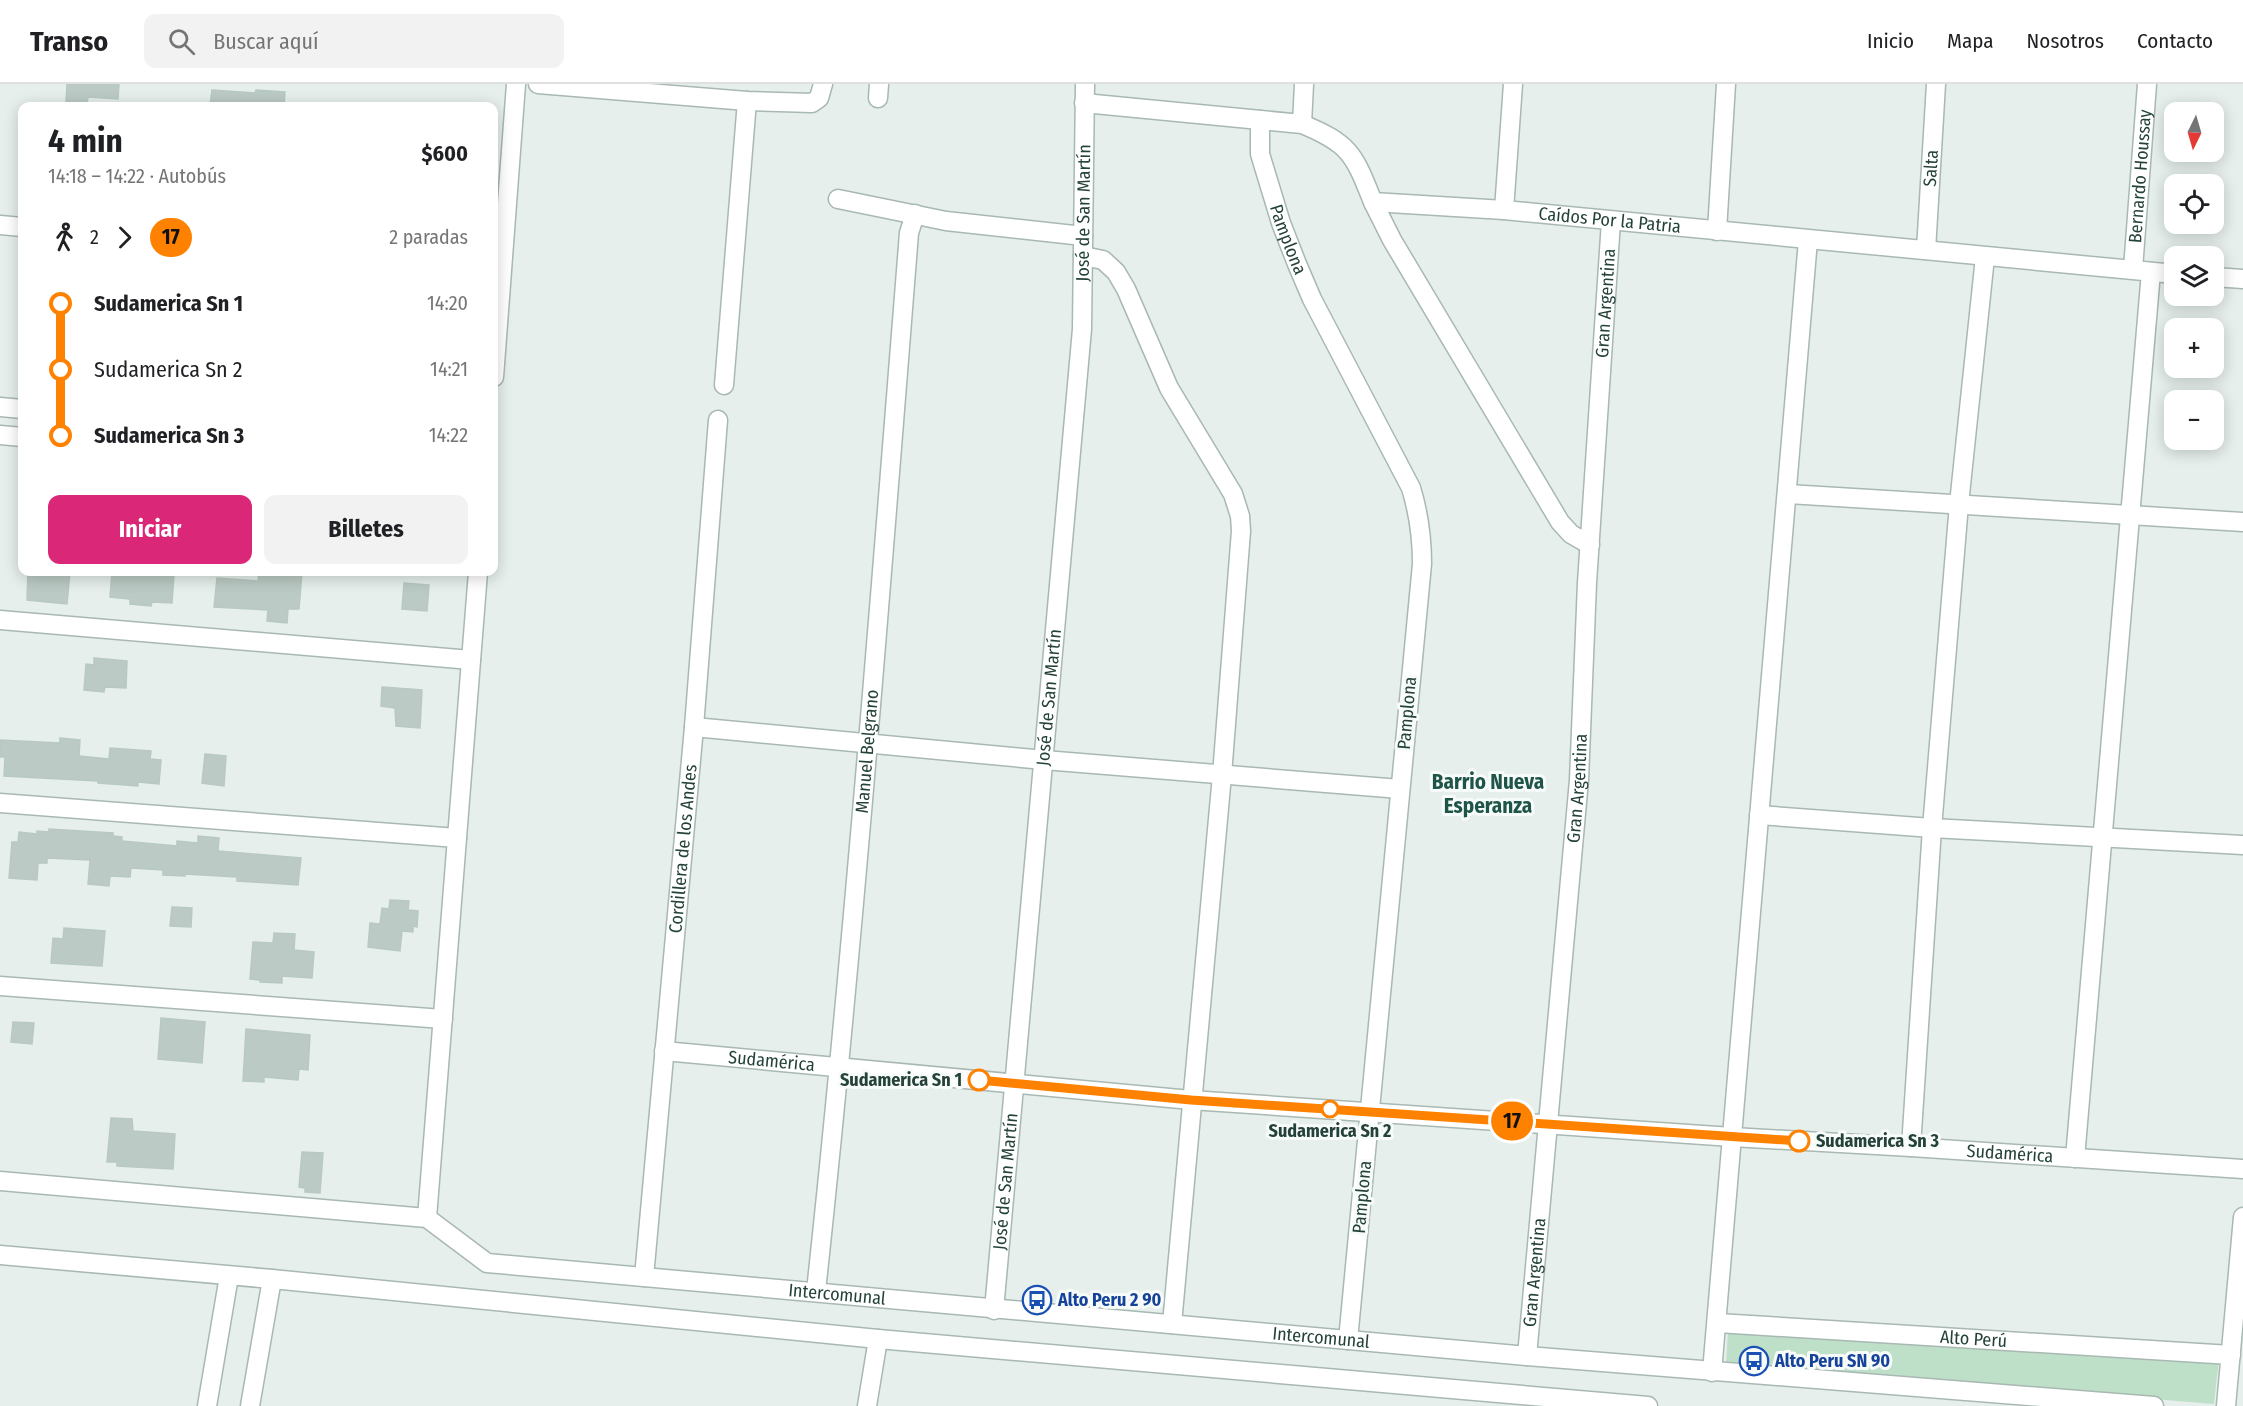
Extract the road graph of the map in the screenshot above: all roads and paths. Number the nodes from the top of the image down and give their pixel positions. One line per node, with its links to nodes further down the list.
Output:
1 (516, 84): 27 (street)
2 (538, 84): 10 (street)
3 (823, 84): 10 (street)
4 (1085, 84): 11 (street, José de San Martín)
5 (1304, 84): 13 (street)
6 (1513, 84): 16 (street)
7 (1726, 84): 21 (street)
8 (1936, 84): 24 (street, Salta)
9 (2147, 84): 28 (street, Bernardo Houssay)
10 (747, 100): 32 (street)
11 (1084, 103): 12 (street); 22 (street, José de San Martín)
12 (1260, 120): 13 (street); 50 (street, Pamplona)
13 (1302, 124): 15 (street)
14 (838, 199): 17 (street)
15 (1373, 202): 16 (street, Caídos Por la Patria); 42 (street)
16 (1504, 210): 18 (street, Caídos Por la Patria)
17 (915, 214): 22 (street); 47 (street, Manuel Belgrano)
18 (1611, 221): 21 (street, Caídos Por la Patria); 42 (street, Gran Argentina)
19 (0, 225): 20 (street)
20 (18, 226)
21 (1717, 231): 23 (street, Caídos Por la Patria)
22 (1083, 236): 25 (street, José de San Martín)
23 (1808, 240): 24 (street, Caídos Por la Patria); 38 (street)
24 (1926, 250): 26 (street, Caídos Por la Patria)
25 (1083, 256): 48 (street, José de San Martín); 49 (street)
26 (1985, 257): 28 (street, Caídos Por la Patria); 39 (street)
27 (498, 263)
28 (2142, 271): 29 (street, Caídos Por la Patria); 40 (street, Bernardo Houssay)
29 (2164, 273)
30 (2224, 278): 31 (street)
31 (2243, 279)
32 (724, 385)
33 (0, 407): 34 (street)
34 (18, 409)
35 (718, 420): 46 (street, Cordillera de los Andes)
36 (0, 435): 37 (street)
37 (18, 437)
38 (1788, 494): 39 (street); 52 (street)
39 (1959, 504): 40 (street); 53 (street)
40 (2129, 514): 41 (street); 54 (street, Bernardo Houssay)
41 (2243, 522)
42 (1590, 545): 64 (street, Gran Argentina)
43 (478, 576): 45 (street)
44 (0, 620): 45 (street)
45 (471, 660): 55 (street)
46 (693, 727): 47 (street); 59 (street, Cordillera de los Andes)
47 (869, 744): 48 (street); 60 (street, Manuel Belgrano)
48 (1044, 760): 49 (street); 61 (street, José de San Martín)
49 (1222, 775): 50 (street); 62 (street)
50 (1400, 789): 63 (street, Pamplona)
51 (0, 803): 55 (street)
52 (1759, 815): 53 (street); 65 (street)
53 (1932, 828): 54 (street); 66 (street)
54 (2101, 836): 56 (street); 67 (street, Bernardo Houssay)
55 (457, 838): 58 (street)
56 (2243, 845)
57 (0, 986): 58 (street)
58 (443, 1019): 71 (street)
59 (664, 1051): 60 (street, Sudamérica); 74 (street, Cordillera de los Andes)
60 (840, 1067): 61 (street, Sudamérica); 76 (street, Manuel Belgrano)
61 (1015, 1083): 62 (street, Sudamérica); 77 (street, José de San Martín)
62 (1191, 1100): 63 (street, Sudamérica); 79 (street)
63 (1370, 1111): 64 (street, Sudamérica); 81 (street, Pamplona)
64 (1549, 1124): 65 (street, Sudamérica); 83 (street, Gran Argentina)
65 (1732, 1137): 66 (street, Sudamérica); 78 (street)
66 (1911, 1147): 67 (street, Sudamérica)
67 (2074, 1158): 68 (street, Sudamérica)
68 (2243, 1169)
69 (0, 1181): 71 (street)
70 (2243, 1217): 82 (street)
71 (427, 1218): 74 (street, Intercomunal)
72 (0, 1255): 73 (street)
73 (229, 1276): 75 (street); 87 (street)
74 (644, 1277): 76 (street, Intercomunal)
75 (272, 1279): 80 (street); 88 (street)
76 (816, 1291): 77 (street, Intercomunal)
77 (994, 1310): 79 (street, Intercomunal)
78 (1718, 1323): 82 (street, Alto Perú); 84 (street)
79 (1172, 1324): 81 (street, Intercomunal)
80 (878, 1339): 85 (street); 89 (street)
81 (1348, 1340): 83 (street, Intercomunal)
82 (2231, 1355): 92 (street)
83 (1527, 1356): 84 (street, Intercomunal)
84 (1712, 1372): 91 (street, Intercomunal)
85 (1483, 1399): 86 (street)
86 (1530, 1401): 90 (street)
87 (207, 1406)
88 (250, 1406)
89 (867, 1406)
90 (1648, 1406)
91 (2154, 1406)
92 (2226, 1406)

